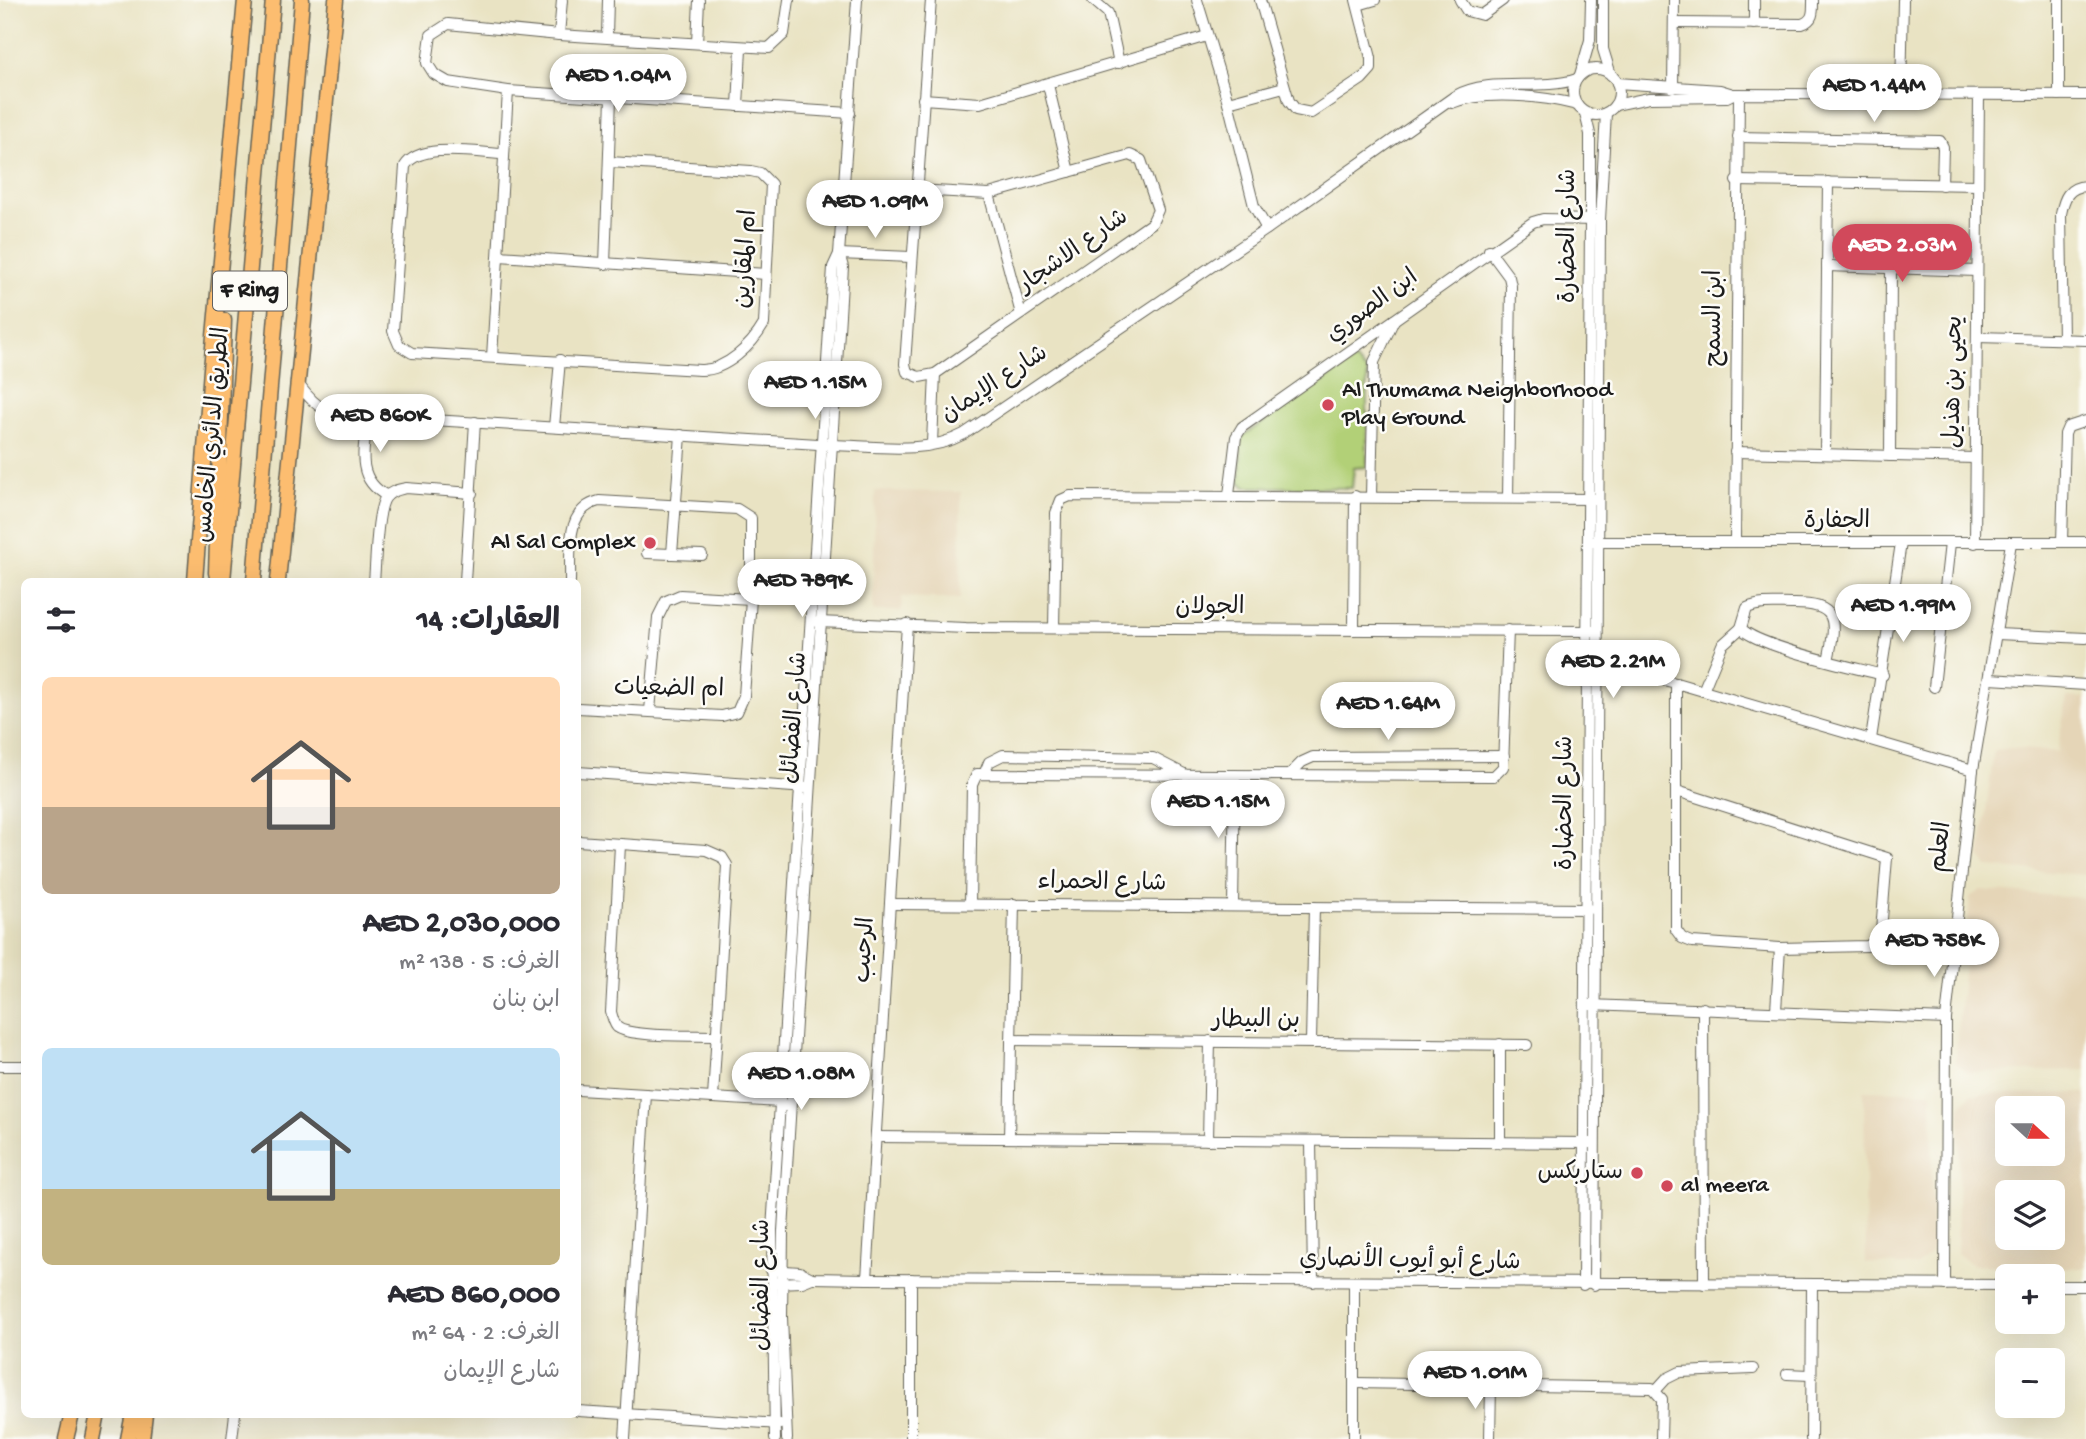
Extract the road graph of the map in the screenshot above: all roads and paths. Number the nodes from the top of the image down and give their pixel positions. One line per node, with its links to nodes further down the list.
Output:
1 (245, 0): 63 (highway)
2 (273, 0): 116 (highway, الطريق الدائري الخامس / F Ring)
3 (302, 0): 117 (highway, F Ring)
4 (336, 0): 83 (highway)
5 (562, 0): 27 (street)
6 (608, 0): 28 (street)
7 (699, 0): 30 (street)
8 (789, 0): 31 (street)
9 (857, 0): 51 (street, شارع الفضائل)
10 (931, 0): 45 (street)
11 (1093, 0): 32 (street)
12 (1197, 0): 29 (street)
13 (1260, 0): 36 (street)
14 (1375, 0): 24 (street)
15 (1460, 0): 16 (street)
16 (1503, 0)
17 (1591, 0): 33 (street)
18 (1604, 0): 34 (street)
19 (1674, 0): 25 (street)
20 (1754, 0): 26 (street)
21 (1813, 0): 26 (street)
22 (1903, 0): 39 (street)
23 (2059, 0): 42 (street)
24 (1357, 2): 36 (street)
25 (1674, 23): 26 (street); 37 (street)
26 (1754, 24)
27 (559, 35): 28 (street); 38 (street)
28 (607, 36): 30 (street)
29 (1207, 36): 32 (street); 46 (street)
30 (697, 43): 31 (street)
31 (740, 48): 47 (street)
32 (1119, 63): 35 (street)
33 (1579, 77): 34 (street); 48 (street, شارع الإيمان); 49 (street)
34 (1614, 79): 37 (street); 50 (street)
35 (1048, 85): 45 (street); 55 (street)
36 (1284, 87): 46 (street)
37 (1673, 88): 40 (street)
38 (508, 91): 44 (street); 53 (street)
39 (1901, 93): 40 (street); 41 (street)
40 (1736, 94): 50 (street); 52 (street, ابن السمح)
41 (1979, 95): 42 (street); 59 (street, يحيى بن هذيل)
42 (2059, 95): 43 (street)
43 (2086, 95)
44 (611, 98): 47 (street); 54 (street)
45 (923, 99): 61 (street)
46 (1228, 102): 65 (street)
47 (738, 106): 51 (street)
48 (1441, 108): 49 (street, شارع الإيمان); 65 (street, شارع الإيمان)
49 (1581, 109): 50 (street); 64 (street, شارع الحضارة)
50 (1610, 109): 64 (street, شارع الحضارة)
51 (850, 113): 67 (street, شارع الفضائل)
52 (1738, 137): 56 (street, ابن السمح); 58 (street)
53 (504, 154): 68 (street); 80 (street, ام المقارين)
54 (610, 162): 70 (street); 74 (street, ام المقارين)
55 (1069, 172): 62 (street, شارع الاشجار); 75 (street, شارع الاشجار)
56 (1736, 181): 57 (street); 91 (street, ابن السمح)
57 (1828, 182): 58 (street); 71 (street)
58 (1942, 185): 59 (street)
59 (1978, 186): 73 (street, يحيى بن هذيل)
60 (2086, 186): 78 (street)
61 (916, 190): 62 (street, شارع الاشجار); 69 (street)
62 (989, 194): 75 (street)
63 (228, 197): 114 (highway); 115 (highway)
64 (1595, 220): 66 (street, ابن الصوري); 101 (street, شارع الحضارة)
65 (1267, 229): 89 (street, شارع الإيمان)
66 (1489, 250): 76 (street, ابن الصوري); 100 (street)
67 (839, 254): 69 (street); 90 (street, شارع الفضائل); 90 (street)
68 (499, 256): 70 (street); 80 (street)
69 (911, 257): 82 (street)
70 (605, 264): 74 (street)
71 (1827, 266): 72 (street); 92 (street)
72 (1891, 268): 73 (street); 93 (street)
73 (1977, 271): 77 (street, يحيى بن هذيل)
74 (766, 274): 81 (street, ام المقارين)
75 (1021, 314): 82 (street, شارع الاشجار)
76 (1396, 316): 96 (street, ابن الصوري); 99 (street)
77 (1977, 337): 78 (street); 94 (street, يحيى بن هذيل)
78 (2063, 339): 79 (street)
79 (2086, 340)
80 (492, 357): 81 (street, ام المقارين)
81 (560, 360): 87 (street)
82 (935, 374): 89 (street)
83 (299, 385): 84 (street, شارع الإيمان); 118 (highway)
84 (368, 416): 86 (street, شارع الإيمان); 97 (street)
85 (2086, 421): 105 (street)
86 (475, 422): 87 (street, شارع الإيمان); 95 (street)
87 (554, 427): 88 (street, شارع الإيمان)
88 (681, 435): 90 (street, شارع الإيمان); 102 (street)
89 (932, 443): 90 (street, شارع الإيمان)
90 (829, 445): 122 (street); 124 (street, شارع الفضائل)
91 (1735, 452): 92 (street); 104 (street, ابن السمح)
92 (1825, 454): 93 (street)
93 (1890, 456): 94 (street)
94 (1975, 458): 109 (street, يحيى بن هذيل)
95 (472, 493): 97 (street); 120 (street)
96 (1229, 495): 98 (street); 126 (street)
97 (387, 496): 119 (street)
98 (1354, 496): 99 (street); 128 (street)
99 (1371, 496): 100 (street)
100 (1508, 498): 101 (street)
101 (1593, 499): 103 (street, شارع الحضارة)
102 (676, 504): 112 (street); 121 (street, ام الضعيات); 123 (street, ام الضعيات)
103 (1593, 542): 104 (street, الجفارة); 130 (street, شارع الحضارة)
104 (1735, 542): 107 (street, الجفارة)
105 (2062, 542): 106 (street, الجفارة); 110 (street, الجفارة)
106 (2086, 542)
107 (1901, 543): 108 (street, الجفارة); 135 (street)
108 (1950, 543): 109 (street, الجفارة); 139 (street)
109 (1975, 543): 110 (street, الجفارة)
110 (2011, 543): 131 (street, العلم)
111 (647, 553): 112 (street)
112 (672, 554): 113 (street)
113 (702, 555)
114 (195, 578)
115 (216, 578)
116 (223, 578)
117 (254, 578)
118 (278, 578)
119 (374, 578)
120 (465, 578)
121 (570, 578)
122 (814, 579): 124 (street); 151 (street)
123 (751, 599): 142 (street); 142 (street, ام الضعيات)
124 (823, 624): 125 (street, الجولان); 151 (street, شارع الفضائل)
125 (907, 624): 126 (street, الجولان); 155 (street, الرحيب)
126 (1054, 628): 128 (street, الجولان)
127 (1741, 628): 133 (street); 133 (street); 140 (street)
128 (1354, 630): 129 (street, الجولان)
129 (1508, 630): 130 (street, الجولان); 144 (street)
130 (1593, 631): 134 (street, شارع الحضارة)
131 (1997, 634): 132 (street); 136 (street, العلم)
132 (2086, 638)
133 (1828, 661): 135 (street)
134 (1592, 673): 137 (street); 160 (street, شارع الحضارة)
135 (1883, 674): 143 (street)
136 (1990, 679): 138 (street); 145 (street, العلم)
137 (1676, 683): 140 (street); 152 (street)
138 (2086, 685)
139 (1934, 687)
140 (1703, 691): 143 (street)
141 (581, 708): 142 (street, ام الضعيات)
142 (650, 711)
143 (1871, 739): 145 (street)
144 (1504, 756): 149 (street); 149 (street)
145 (1973, 770): 165 (street, العلم)
146 (581, 772): 151 (street)
147 (985, 772): 150 (street); 150 (street); 156 (street)
148 (1235, 775): 149 (street); 150 (street); 158 (street)
149 (1289, 775)
150 (1190, 777)
151 (807, 788): 177 (street); 184 (street, شارع الفضائل)
152 (1677, 791): 161 (street); 161 (street)
153 (581, 841): 154 (street)
154 (620, 845): 166 (street); 166 (street)
155 (890, 904): 156 (street, شارع الحمراء); 178 (street, الرحيب)
156 (970, 904): 157 (street, شارع الحمراء)
157 (1014, 904): 158 (street, شارع الحمراء); 167 (street)
158 (1233, 906): 159 (street, شارع الحمراء)
159 (1314, 907): 160 (street, شارع الحمراء); 169 (street)
160 (1591, 909): 162 (street, شارع الحضارة)
161 (1780, 948): 164 (street)
162 (1590, 1005): 163 (street); 183 (street, شارع الحضارة)
163 (1703, 1008): 164 (street); 192 (street)
164 (1776, 1010): 165 (street)
165 (1946, 1018): 195 (street, العلم)
166 (716, 1036): 176 (street)
167 (1011, 1040): 168 (street, بن البيطار); 179 (street)
168 (1210, 1041): 169 (street, بن البيطار); 180 (street)
169 (1311, 1042): 170 (street, بن البيطار)
170 (1500, 1044): 171 (street, بن البيطار); 182 (street)
171 (1527, 1045)
172 (0, 1066): 173 (street)
173 (21, 1066)
174 (581, 1090): 175 (street)
175 (646, 1094): 176 (street); 206 (street)
176 (713, 1098): 177 (street)
177 (781, 1102): 184 (street); 185 (street)
178 (876, 1137): 179 (street); 187 (street, الرحيب)
179 (1010, 1138): 180 (street)
180 (1208, 1140): 181 (street)
181 (1311, 1141): 182 (street); 189 (street)
182 (1500, 1142): 183 (street)
183 (1589, 1143): 194 (street, شارع الحضارة)
184 (788, 1144): 185 (street, شارع الفضائل)
185 (777, 1271): 186 (street, شارع أبو أيوب الأنصاري); 190 (street, شارع الفضائل)
186 (812, 1278): 187 (street, شارع أبو أيوب الأنصاري); 190 (street, شارع أبو أيوب الأنصاري)
187 (867, 1279): 188 (street, شارع أبو أيوب الأنصاري)
188 (911, 1279): 189 (street, شارع أبو أيوب الأنصاري); 222 (street)
189 (1313, 1282): 191 (street, شارع أبو أيوب الأنصاري)
190 (776, 1283): 212 (street); 213 (street, شارع الفضائل)
191 (1354, 1283): 194 (street, شارع أبو أيوب الأنصاري); 202 (street)
192 (1704, 1284): 193 (street, شارع أبو أيوب الأنصاري); 194 (street, شارع أبو أيوب الأنصاري)
193 (1812, 1284): 195 (street, شارع أبو أيوب الأنصاري); 201 (street)
194 (1588, 1285)
195 (1945, 1285): 196 (street, شارع أبو أيوب الأنصاري)
196 (1995, 1285)
197 (2065, 1286): 198 (street)
198 (2086, 1286)
199 (1753, 1369): 204 (street)
200 (1787, 1374): 201 (street)
201 (1810, 1375): 226 (street)
202 (1355, 1383): 203 (street); 223 (street)
203 (1491, 1385): 204 (street); 224 (street)
204 (1656, 1390): 225 (street)
205 (581, 1411): 206 (street)
206 (625, 1415): 212 (street); 219 (street)
207 (71, 1418): 215 (highway)
208 (96, 1418): 214 (highway)
209 (131, 1418): 216 (highway)
210 (145, 1418): 217 (highway)
211 (235, 1418): 218 (street)
212 (775, 1424): 213 (street); 220 (street)
213 (786, 1424): 221 (street, شارع الفضائل)
214 (93, 1437)
215 (66, 1439)
216 (128, 1439)
217 (142, 1439)
218 (232, 1439)
219 (625, 1439)
220 (775, 1439)
221 (787, 1439)
222 (911, 1439)
223 (1354, 1439)
224 (1490, 1439)
225 (1661, 1439)
226 (1811, 1439): 227 (street)
227 (1818, 1439)

